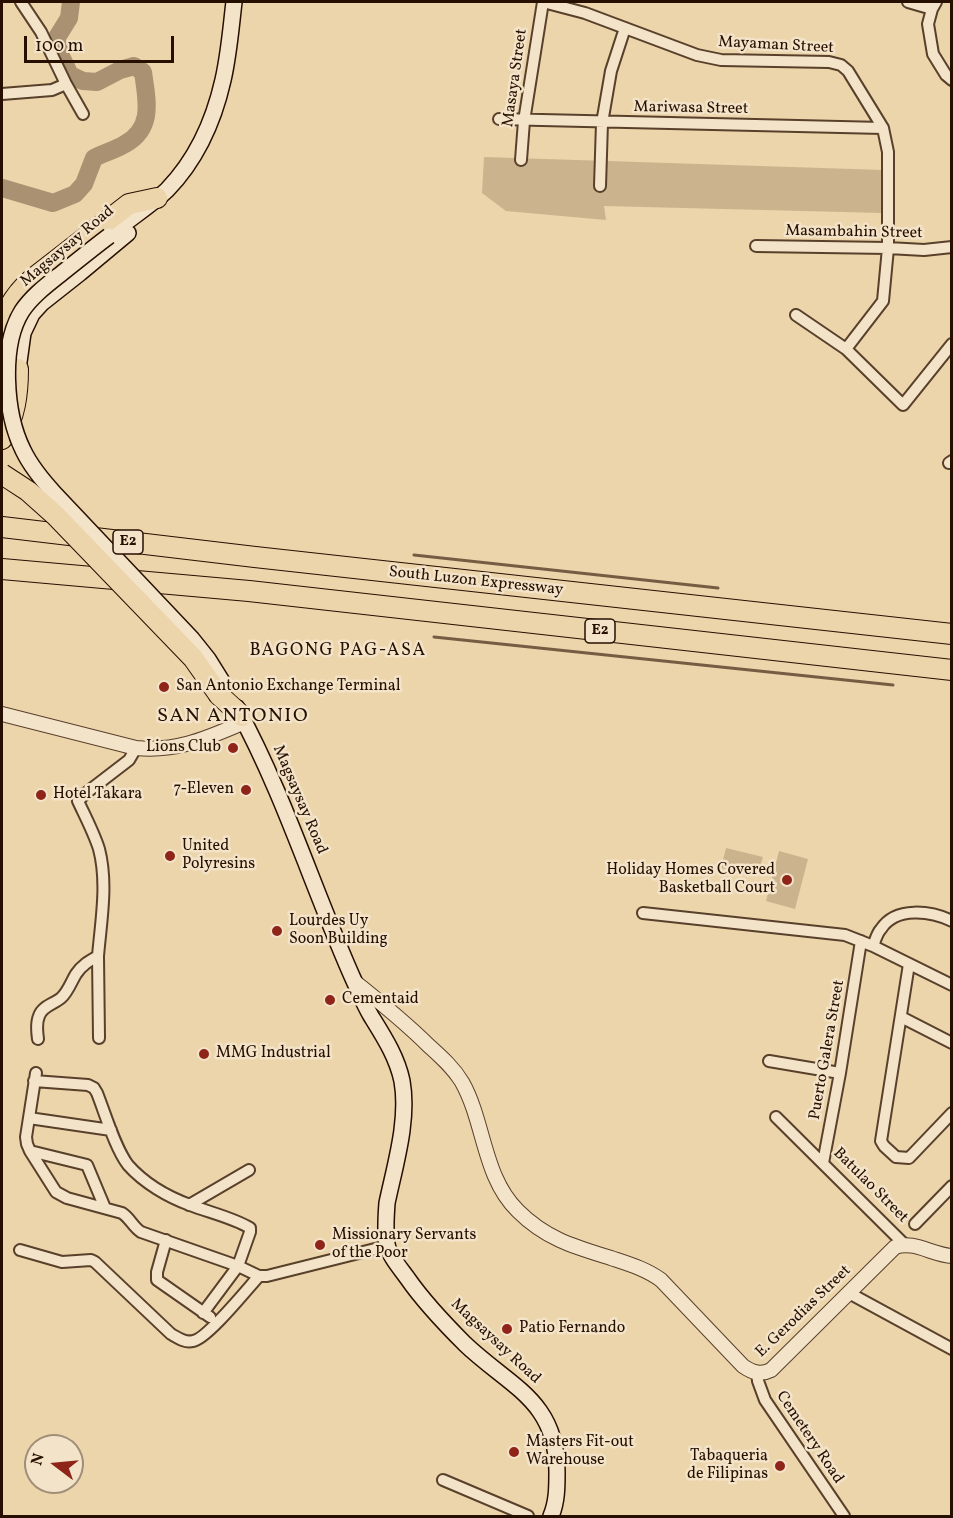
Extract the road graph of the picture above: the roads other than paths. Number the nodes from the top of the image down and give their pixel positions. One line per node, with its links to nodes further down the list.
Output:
1 (21, 2): 8 (street)
2 (234, 2): 17 (main road, Magsaysay Road)
3 (543, 2): 6 (street, Mayaman Street); 12 (street, Masaya Street)
4 (908, 2): 5 (street)
5 (934, 5): 7 (street)
6 (625, 28): 13 (street); 14 (street, Mayaman Street)
7 (951, 80)
8 (66, 84): 9 (street); 10 (street)
9 (2, 94)
10 (84, 114)
11 (499, 119): 12 (street, Mariwasa Street)
12 (524, 121): 13 (street, Mariwasa Street); 15 (street, Masaya Street)
13 (602, 123): 14 (street, Mariwasa Street); 16 (street)
14 (884, 128): 20 (street, Mayaman Street)
15 (521, 160)
16 (600, 186)
17 (162, 194): 21 (street); 23 (highway); 26 (main road); 33 (main road, Magsaysay Road, bridge)
18 (756, 246): 20 (street, Masambahin Street)
19 (951, 247): 20 (street, Masambahin Street)
20 (888, 248): 25 (street, Mayaman Street)
21 (2, 302)
22 (796, 315): 25 (street)
23 (2, 323)
24 (951, 344): 25 (street)
25 (846, 349)
26 (10, 368): 27 (highway)
27 (2, 439)
28 (2, 474): 33 (highway, bridge)
29 (2, 527): 31 (highway, South Luzon Expressway / E2)
30 (2, 569): 32 (highway, South Luzon Expressway / E2)
31 (951, 634)
32 (951, 670)
33 (221, 689): 35 (highway)
34 (2, 714): 36 (street)
35 (243, 719): 36 (street); 43 (main road, Magsaysay Road)
36 (136, 748): 41 (street)
37 (643, 913): 39 (street)
38 (951, 921): 40 (street)
39 (861, 941): 40 (street); 50 (street, Puerto Galera Street)
40 (873, 946): 42 (street)
41 (98, 956): 46 (street); 47 (street)
42 (909, 964): 44 (street); 45 (street)
43 (355, 982): 64 (main road, Magsaysay Road); 71 (street, E. Gerodias Street)
44 (951, 985)
45 (902, 1017): 48 (street); 51 (street)
46 (99, 1038)
47 (38, 1039)
48 (951, 1043)
49 (769, 1061): 50 (street)
50 (840, 1073): 56 (street, Puerto Galera Street)
51 (951, 1113)
52 (776, 1117): 56 (street, Batulao Street)
53 (29, 1118): 54 (street); 54 (street); 55 (street)
54 (111, 1130): 59 (street)
55 (30, 1151): 60 (street); 60 (street)
56 (823, 1163): 63 (street, Batulao Street)
57 (249, 1170): 59 (street)
58 (951, 1186): 61 (street)
59 (189, 1205): 67 (street)
60 (105, 1208): 62 (street)
61 (915, 1224)
62 (166, 1240): 67 (street); 67 (street)
63 (905, 1245): 66 (street, Batulao Street); 69 (street, E. Gerodias Street)
64 (387, 1246): 68 (street); 74 (main road, Magsaysay Road)
65 (20, 1250): 68 (street)
66 (951, 1256)
67 (238, 1266): 68 (street)
68 (260, 1276)
69 (849, 1293): 70 (street); 71 (street, E. Gerodias Street)
70 (951, 1349)
71 (757, 1373): 75 (street, Cemetery Road)
72 (443, 1480): 73 (street)
73 (528, 1516)
74 (551, 1516)
75 (844, 1516)

